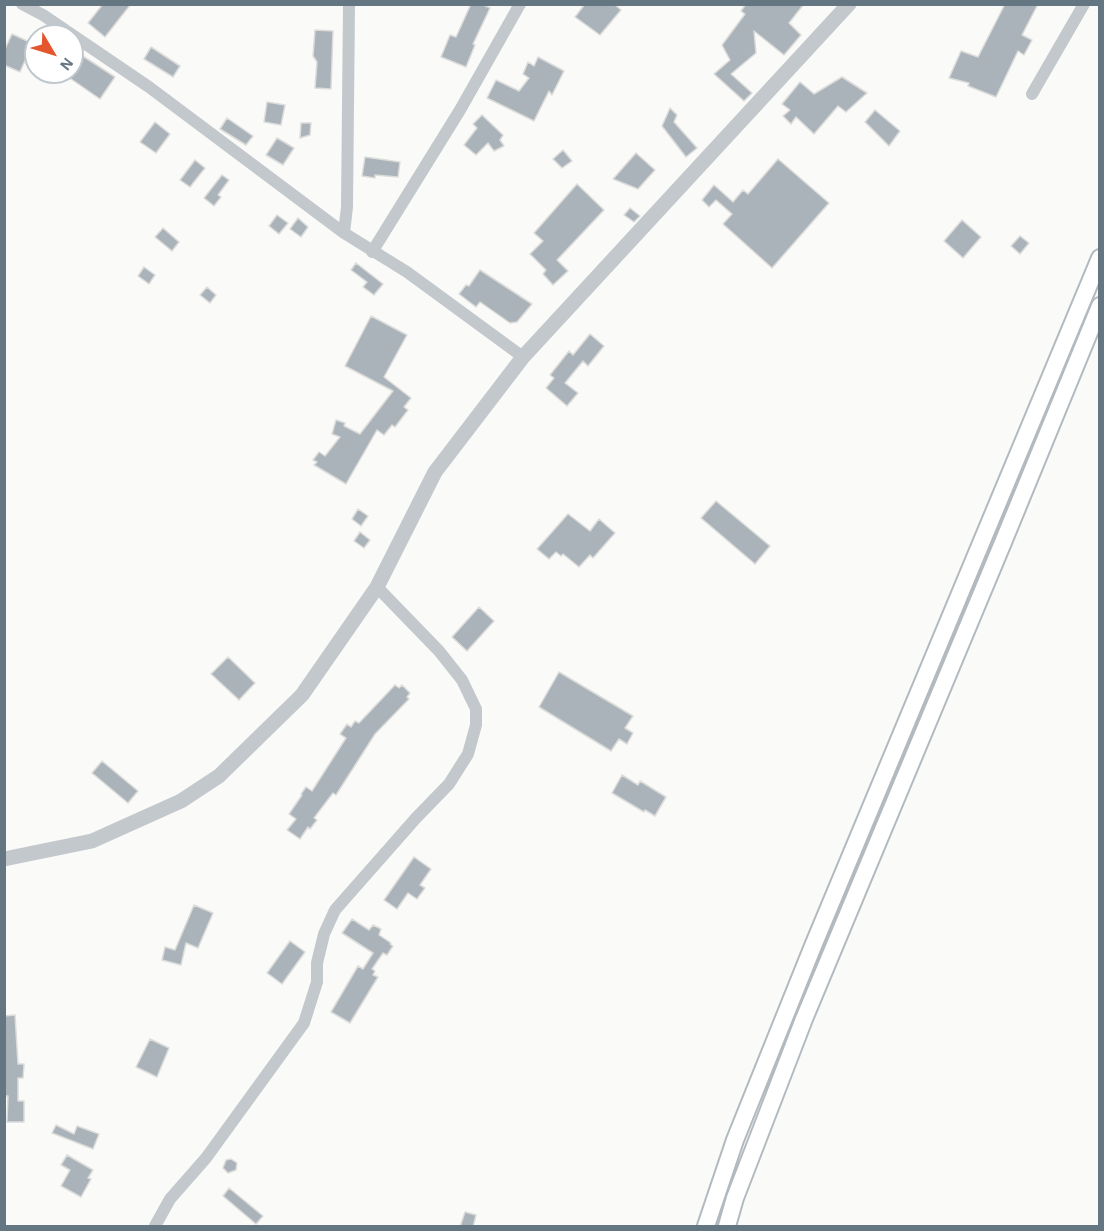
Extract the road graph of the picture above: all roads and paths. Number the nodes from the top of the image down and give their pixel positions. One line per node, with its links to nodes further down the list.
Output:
1 (22, 4): 7 (street)
2 (349, 4): 7 (street)
3 (520, 4): 8 (street)
4 (849, 4): 11 (street)
5 (1084, 4): 6 (street)
6 (1032, 94)
7 (344, 233): 8 (street)
8 (372, 252): 11 (street)
9 (1100, 258): 15 (main road)
10 (1100, 306): 16 (main road)
11 (523, 357): 12 (street)
12 (377, 587): 13 (street); 14 (street)
13 (4, 859)
14 (154, 1227)
15 (706, 1227)
16 (727, 1227)

